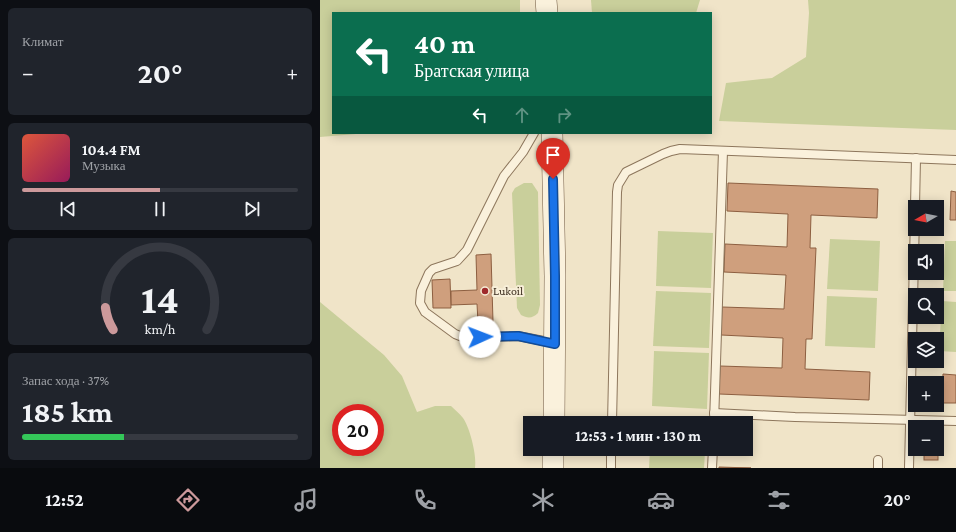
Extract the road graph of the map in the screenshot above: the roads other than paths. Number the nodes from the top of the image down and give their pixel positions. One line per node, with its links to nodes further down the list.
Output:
1 (546, 0): 2 (main road)
2 (547, 12)
3 (533, 134): 10 (lane)
4 (552, 134): 10 (main road)
5 (723, 151): 6 (lane); 11 (lane); 13 (lane)
6 (916, 158): 7 (lane); 8 (lane)
7 (956, 160)
8 (915, 200)
9 (915, 236): 14 (lane)
10 (555, 344): 12 (main road)
11 (714, 413): 14 (lane)
12 (554, 416)
13 (612, 416)
14 (910, 419): 15 (lane); 22 (lane)
15 (956, 421)
16 (553, 456): 19 (main road)
17 (611, 456): 20 (lane)
18 (712, 456): 21 (lane)
19 (553, 468)
20 (610, 468)
21 (712, 468)
22 (908, 468)

